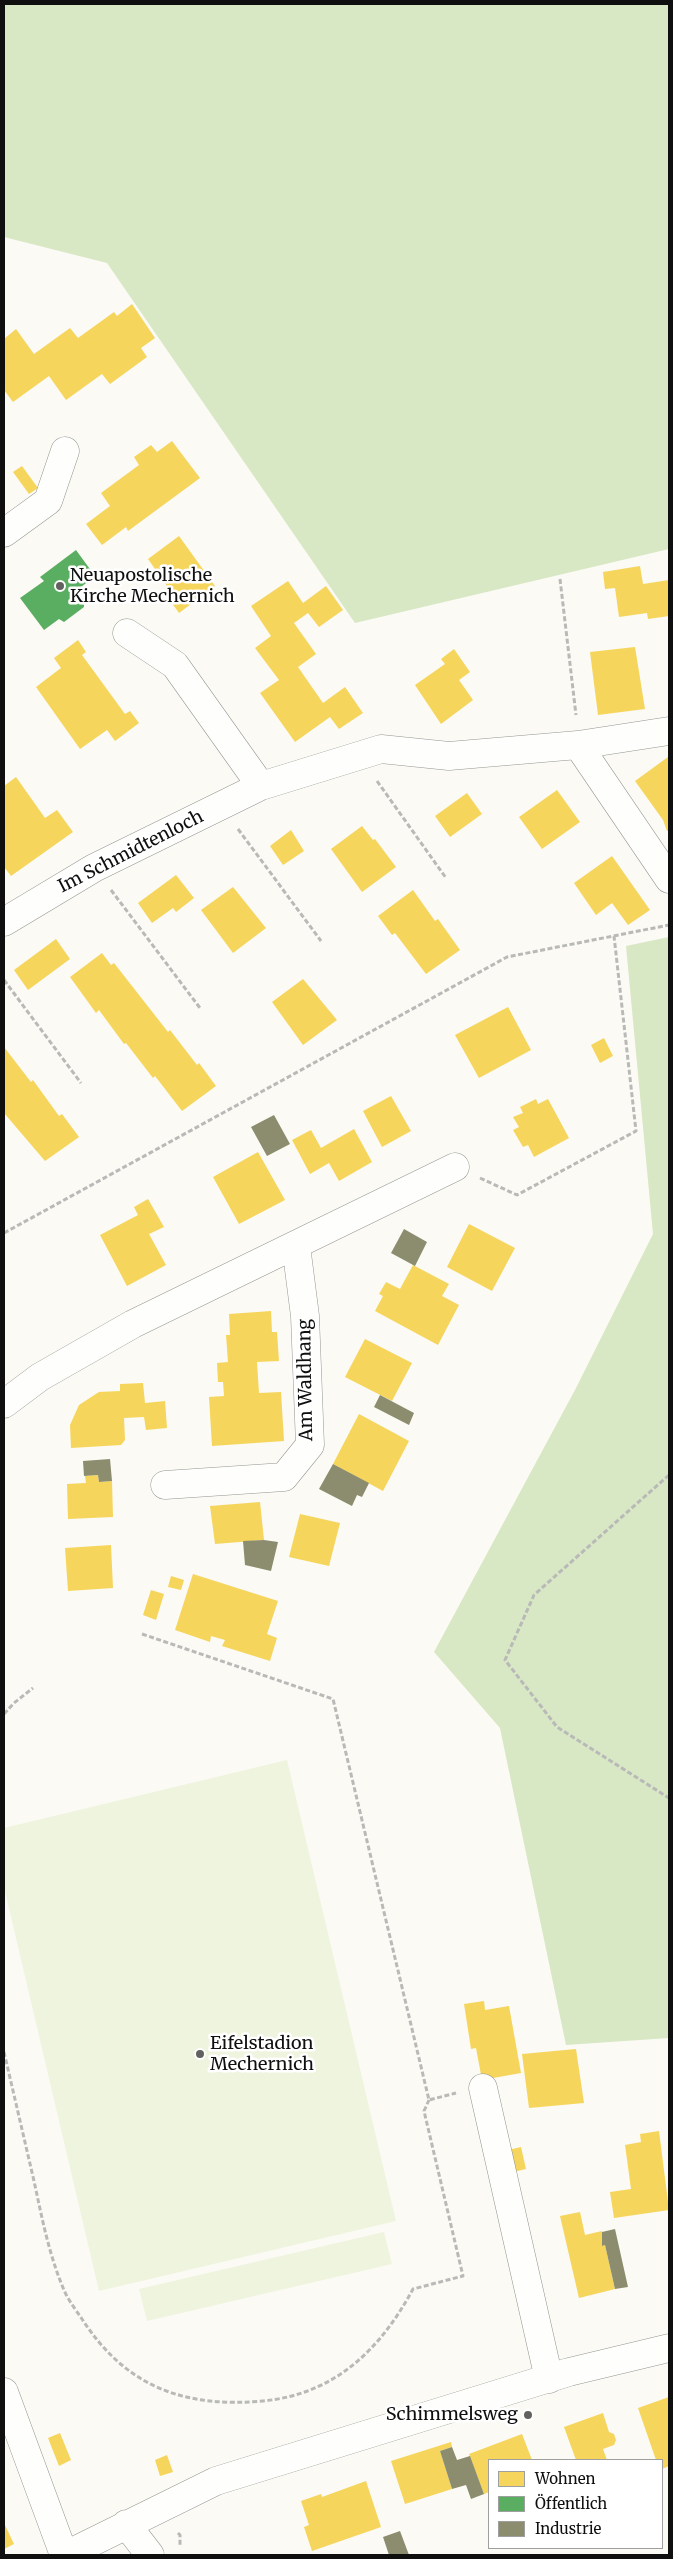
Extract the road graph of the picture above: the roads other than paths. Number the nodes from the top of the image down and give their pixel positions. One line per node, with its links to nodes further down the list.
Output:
1 (65, 450): 2 (street)
2 (4, 534)
3 (127, 633): 6 (street)
4 (669, 731): 5 (street, Im Schmidtenloch)
5 (578, 745): 6 (street, Im Schmidtenloch); 7 (street)
6 (260, 786): 8 (street, Im Schmidtenloch)
7 (669, 879)
8 (4, 922)
9 (455, 1167): 10 (street)
10 (296, 1246): 11 (street); 12 (street, Am Waldhang)
11 (4, 1404)
12 (165, 1486)
13 (483, 2088): 15 (street)
14 (669, 2348): 15 (street)
15 (549, 2379): 17 (street)
16 (4, 2392): 18 (street)
17 (126, 2524): 18 (street); 19 (street)
18 (65, 2555)
19 (150, 2555)

